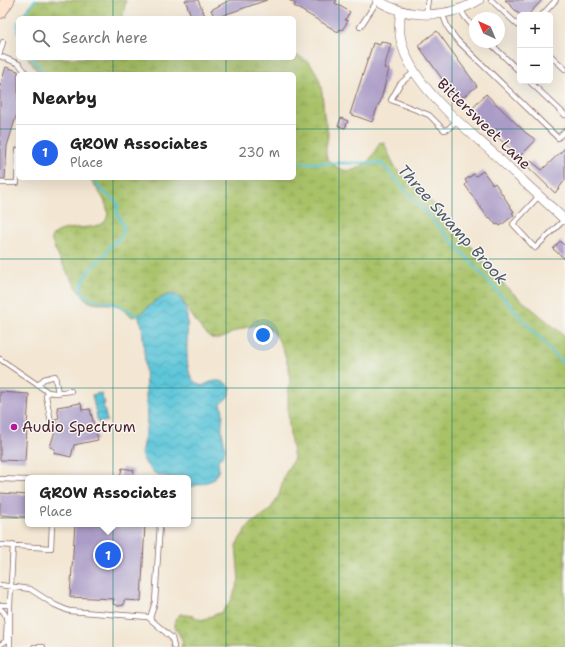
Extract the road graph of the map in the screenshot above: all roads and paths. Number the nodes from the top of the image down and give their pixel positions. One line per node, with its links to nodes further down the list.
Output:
1 (8, 0): 8 (main road)
2 (377, 0): 9 (street); 15 (lane)
3 (428, 0): 11 (lane)
4 (479, 0): 7 (street)
5 (491, 0): 14 (lane)
6 (556, 0): 10 (lane)
7 (460, 8): 12 (street); 13 (lane)
8 (0, 12)
9 (401, 12): 11 (street); 23 (street, Bittersweet Lane)
10 (545, 12)
11 (426, 13): 12 (street)
12 (442, 13): 28 (lane)
13 (469, 22)
14 (517, 24)
15 (360, 27)
16 (3, 42): 18 (lane)
17 (495, 48): 21 (lane)
18 (0, 52)
19 (0, 56): 24 (lane)
20 (553, 58): 22 (lane)
21 (517, 69)
22 (565, 69)
23 (415, 71): 27 (street, Bittersweet Lane); 27 (lane)
24 (25, 72)
25 (533, 84): 26 (lane)
26 (565, 115)
27 (457, 120): 31 (street, Bittersweet Lane)
28 (565, 131)
29 (17, 180): 30 (lane)
30 (0, 183)
31 (539, 196): 32 (street, Bittersweet Lane); 32 (lane)
32 (565, 220)
33 (0, 359): 34 (lane)
34 (38, 385): 36 (lane); 37 (lane)
35 (71, 391): 37 (lane)
36 (48, 392): 37 (lane); 38 (lane)
37 (58, 393)
38 (50, 422)
39 (0, 479): 40 (lane)
40 (25, 480)
41 (52, 527): 44 (lane)
42 (160, 527): 50 (lane)
43 (0, 544): 44 (lane)
44 (13, 545): 46 (lane)
45 (0, 585): 46 (lane)
46 (11, 586): 48 (lane); 50 (lane)
47 (0, 605): 48 (lane)
48 (10, 605): 52 (lane)
49 (0, 609): 51 (lane)
50 (150, 618): 55 (lane)
51 (2, 645)
52 (10, 647)
53 (34, 647): 54 (lane)
54 (43, 647)
55 (174, 647)

